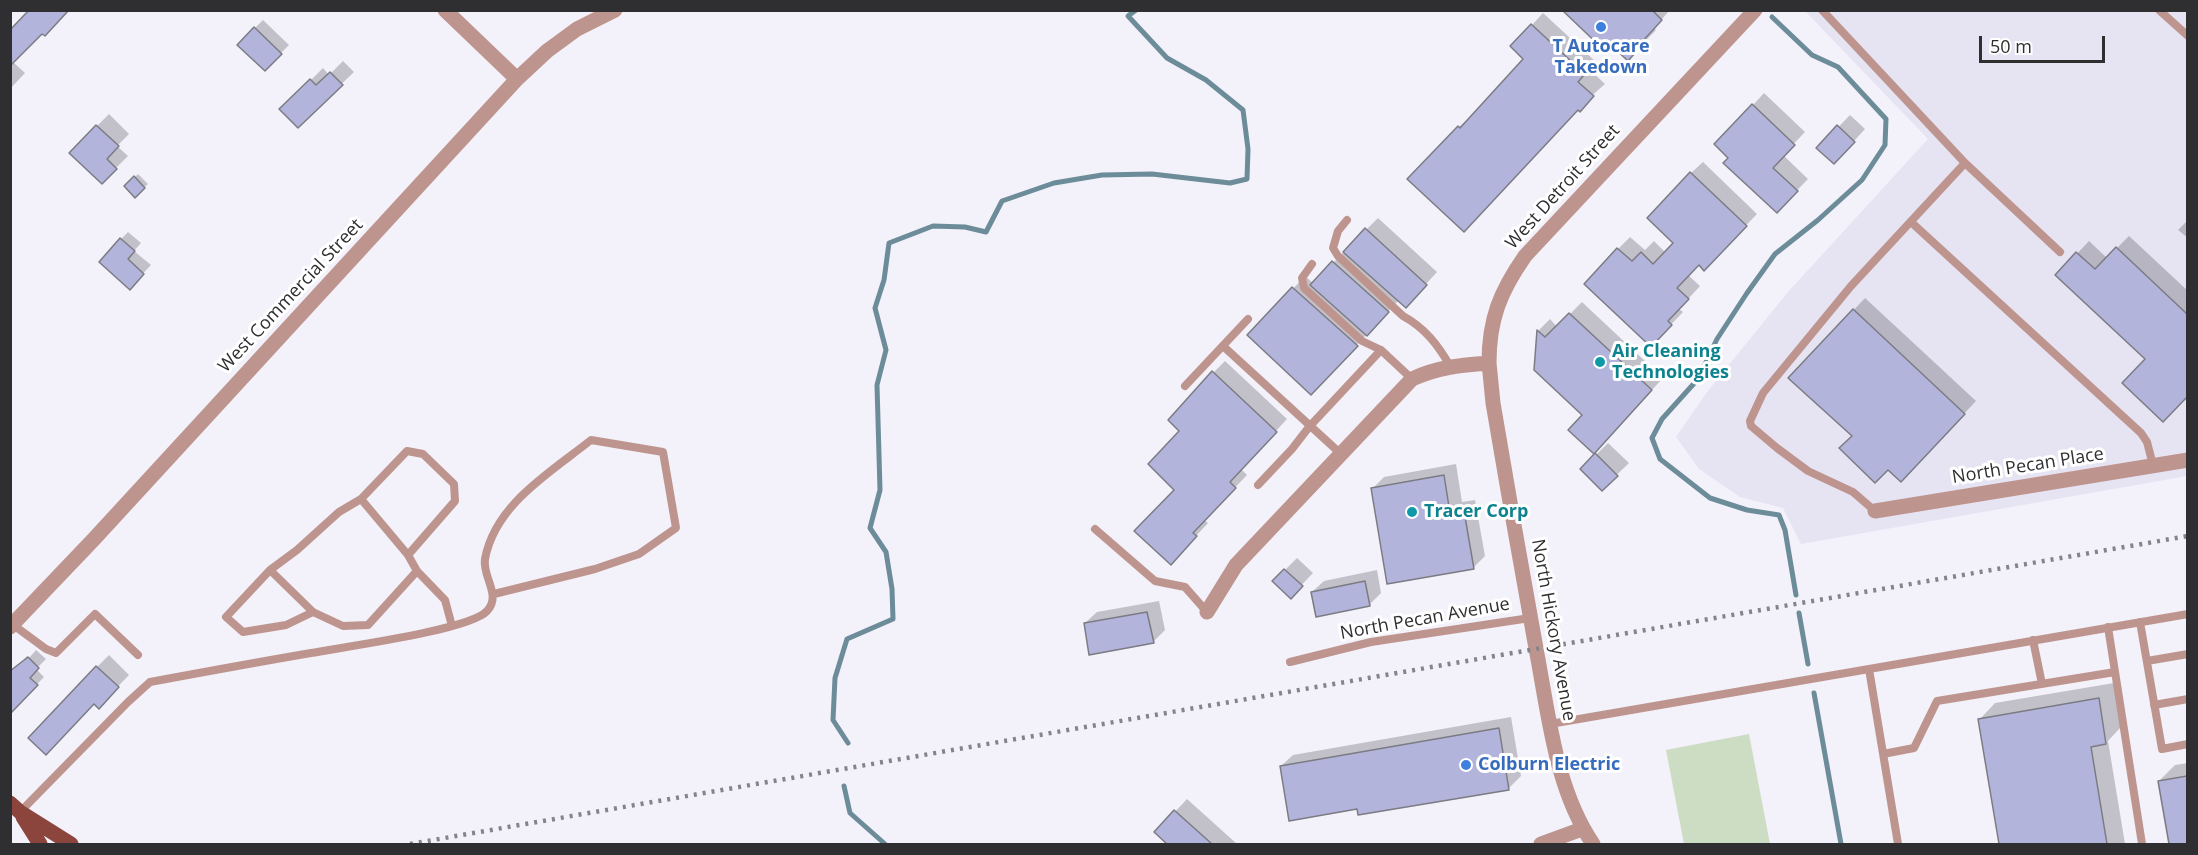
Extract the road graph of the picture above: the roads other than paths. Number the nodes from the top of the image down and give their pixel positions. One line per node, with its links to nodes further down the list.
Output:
1 (445, 10): 7 (street)
2 (615, 10): 7 (street, West Commercial Street)
3 (1755, 10): 16 (street, West Detroit Street)
4 (1822, 10): 8 (lane)
5 (2159, 10): 6 (lane)
6 (2187, 36)
7 (517, 79): 37 (street, West Commercial Street)
8 (1965, 163): 10 (lane); 11 (lane)
9 (1347, 220): 17 (lane)
10 (1911, 222): 23 (lane); 26 (lane)
11 (2060, 252)
12 (1312, 264): 15 (lane)
13 (1248, 319): 14 (lane)
14 (1223, 346): 19 (lane); 20 (lane)
15 (1381, 350): 18 (lane); 20 (lane)
16 (1489, 363): 17 (street); 35 (street, North Hickory Avenue)
17 (1450, 366): 18 (street)
18 (1412, 379): 21 (street)
19 (1185, 386)
20 (1309, 427): 21 (lane); 24 (lane)
21 (1341, 454): 33 (street)
22 (2187, 460): 23 (street, North Pecan Place)
23 (2153, 465): 26 (street, North Pecan Place)
24 (1258, 485)
25 (361, 499): 28 (lane); 28 (lane); 29 (lane)
26 (1875, 511)
27 (1095, 529): 33 (lane)
28 (408, 555): 30 (lane)
29 (270, 570): 32 (lane); 32 (lane)
30 (417, 571): 32 (lane); 38 (lane)
31 (494, 594): 31 (lane); 38 (lane)
32 (313, 612)
33 (1207, 612)
34 (2187, 614): 36 (lane)
35 (1530, 618): 44 (lane, North Pecan Avenue); 50 (street, North Hickory Avenue)
36 (2140, 622): 39 (lane); 43 (lane)
37 (11, 626): 42 (lane)
38 (452, 626): 53 (lane)
39 (2108, 627): 40 (lane); 46 (lane)
40 (2033, 640): 45 (lane); 47 (lane)
41 (2187, 654): 43 (lane)
42 (138, 655)
43 (2146, 661): 49 (lane)
44 (1290, 662)
45 (1869, 669): 50 (lane); 52 (lane)
46 (2115, 672): 47 (lane); 60 (lane)
47 (2042, 684): 52 (lane)
48 (2187, 699): 49 (lane)
49 (2154, 705): 51 (lane)
50 (1550, 724): 54 (street, North Hickory Avenue)
51 (2187, 744)
52 (1883, 754): 59 (lane)
53 (15, 808): 55 (main road); 56 (main road)
54 (1582, 829): 57 (street); 58 (street, North Hickory Avenue)
55 (40, 844)
56 (71, 844)
57 (1541, 844)
58 (1593, 844)
59 (1898, 844)
60 (2142, 844)

